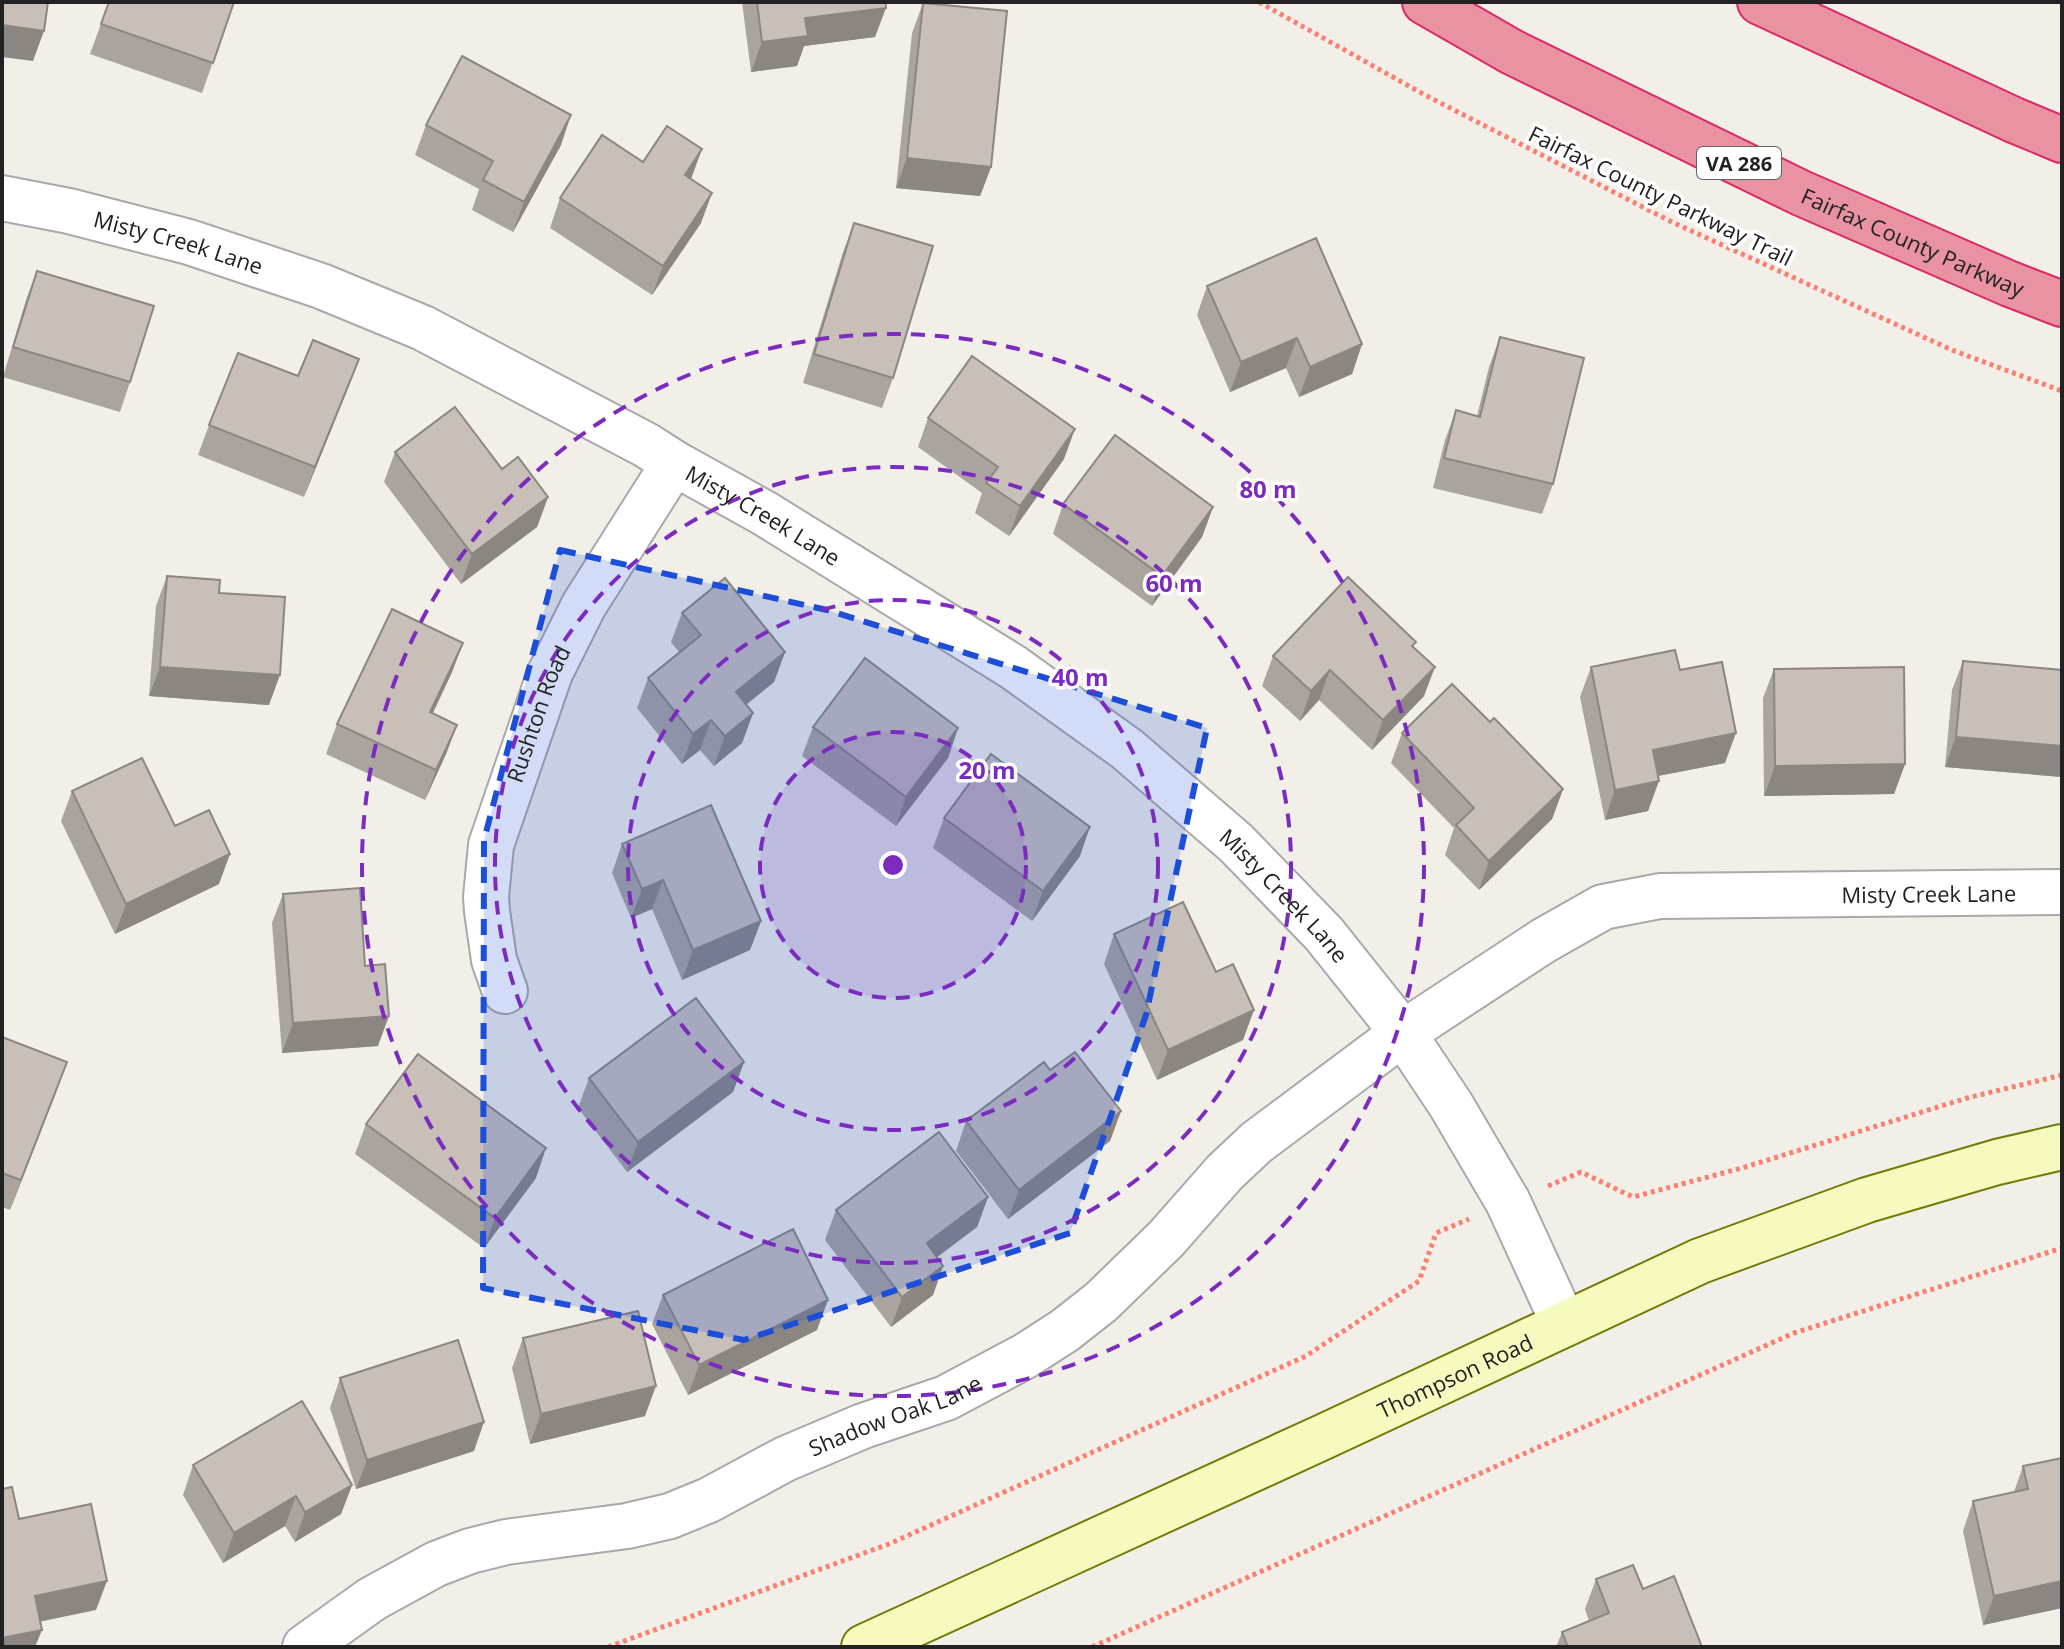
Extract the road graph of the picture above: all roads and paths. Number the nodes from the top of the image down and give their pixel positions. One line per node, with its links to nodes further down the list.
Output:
1 (1259, 2): 7 (path, Fairfax County Parkway Trail)
2 (1425, 2): 6 (highway, Fairfax County Parkway / VA 286)
3 (1760, 2): 4 (highway)
4 (2062, 140)
5 (2, 198): 8 (street, Misty Creek Lane)
6 (2062, 304)
7 (2062, 391)
8 (674, 463): 10 (street, Rushton Road); 11 (street, Misty Creek Lane)
9 (2062, 892): 11 (street, Misty Creek Lane)
10 (505, 991)
11 (1403, 1033): 14 (street, Misty Creek Lane); 17 (street, Shadow Oak Lane)
12 (2062, 1075): 14 (path)
13 (2062, 1147): 16 (street, Thompson Road)
14 (1508, 1202): 16 (street, Misty Creek Lane); 18 (path)
15 (2062, 1248): 20 (path)
16 (1564, 1324): 19 (street, Thompson Road)
17 (305, 1647)
18 (608, 1647)
19 (864, 1647)
20 (1092, 1647)

